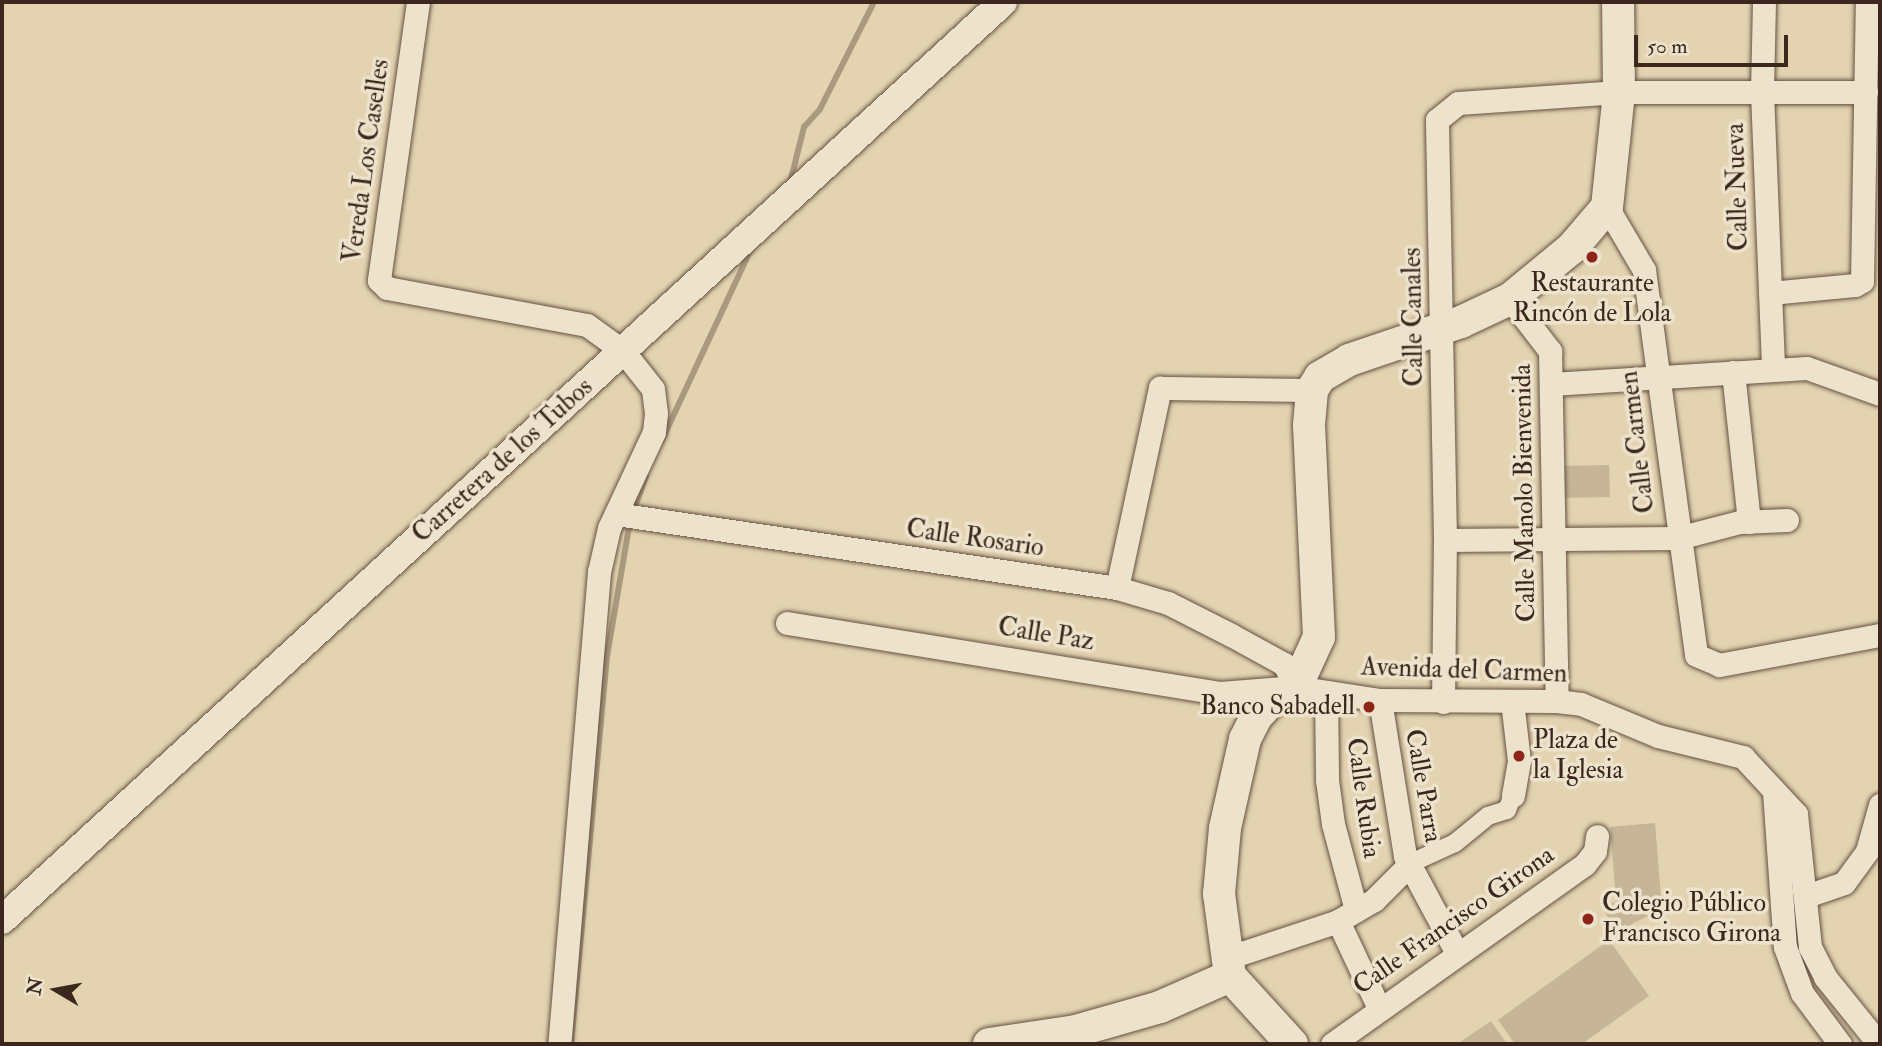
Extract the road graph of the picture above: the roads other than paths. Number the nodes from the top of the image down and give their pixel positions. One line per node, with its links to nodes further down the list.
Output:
1 (418, 2): 13 (street, Vereda Los Caselles)
2 (1003, 2): 13 (street, Carretera de los Tubos)
3 (1618, 2): 6 (main road)
4 (1764, 2): 7 (street, Calle Nueva)
5 (1867, 2): 8 (street)
6 (1619, 92): 7 (street, Calle Canales); 9 (main road); 12 (street, Calle Canales)
7 (1762, 92): 8 (street, Calle Canales); 10 (street, Calle Nueva)
8 (1866, 92): 10 (street)
9 (1607, 207): 11 (main road); 16 (street, Calle Carmen)
10 (1770, 293): 14 (street, Calle Nueva)
11 (1510, 299): 12 (main road); 17 (street, Calle Manolo Bienvenida)
12 (1442, 329): 18 (main road); 25 (street, Calle Canales)
13 (623, 351): 20 (street, Vereda Los Caselles); 41 (street, Carretera de los Tubos)
14 (1773, 370): 15 (street); 19 (street)
15 (1733, 372): 16 (street); 22 (street)
16 (1659, 377): 17 (street); 23 (street, Calle Carmen)
17 (1551, 384): 24 (street, Calle Manolo Bienvenida)
18 (1312, 390): 26 (street); 29 (main road)
19 (1880, 394)
20 (616, 514): 26 (street, Calle Rosario); 45 (street, Vereda Los Caselles)
21 (1787, 520): 22 (street)
22 (1749, 522): 23 (street)
23 (1678, 538): 24 (street); 28 (street, Calle Carmen)
24 (1554, 539): 25 (street); 32 (street, Calle Manolo Bienvenida)
25 (1445, 540): 33 (street, Calle Canales)
26 (1117, 588): 29 (street, Calle Rosario)
27 (787, 622): 29 (street, Calle Paz)
28 (1880, 635)
29 (1311, 690): 30 (street, Avenida del Carmen); 40 (street, Calle Rubia); 43 (main road)
30 (1380, 700): 33 (street, Avenida del Carmen); 38 (street, Calle Parra)
31 (1512, 701): 32 (street, Avenida del Carmen); 33 (street, Avenida del Carmen); 35 (street)
32 (1557, 701): 34 (street, Avenida del Carmen)
33 (1443, 702)
34 (1774, 791): 39 (street, Avenida del Carmen); 49 (street)
35 (1513, 795): 38 (street)
36 (1880, 806): 39 (street)
37 (1597, 836): 42 (street, Calle Francisco Girona)
38 (1411, 863): 40 (street); 42 (street, Calle Parra)
39 (1806, 896): 50 (street, Avenida del Carmen)
40 (1347, 915): 43 (street); 44 (street, Calle Rubia)
41 (2, 920)
42 (1457, 953): 44 (street, Calle Francisco Girona)
43 (1228, 967): 46 (main road); 47 (main road)
44 (1378, 1008): 48 (street, Calle Francisco Girona)
45 (559, 1044)
46 (989, 1044)
47 (1292, 1044)
48 (1332, 1044)
49 (1840, 1044)
50 (1879, 1044)

